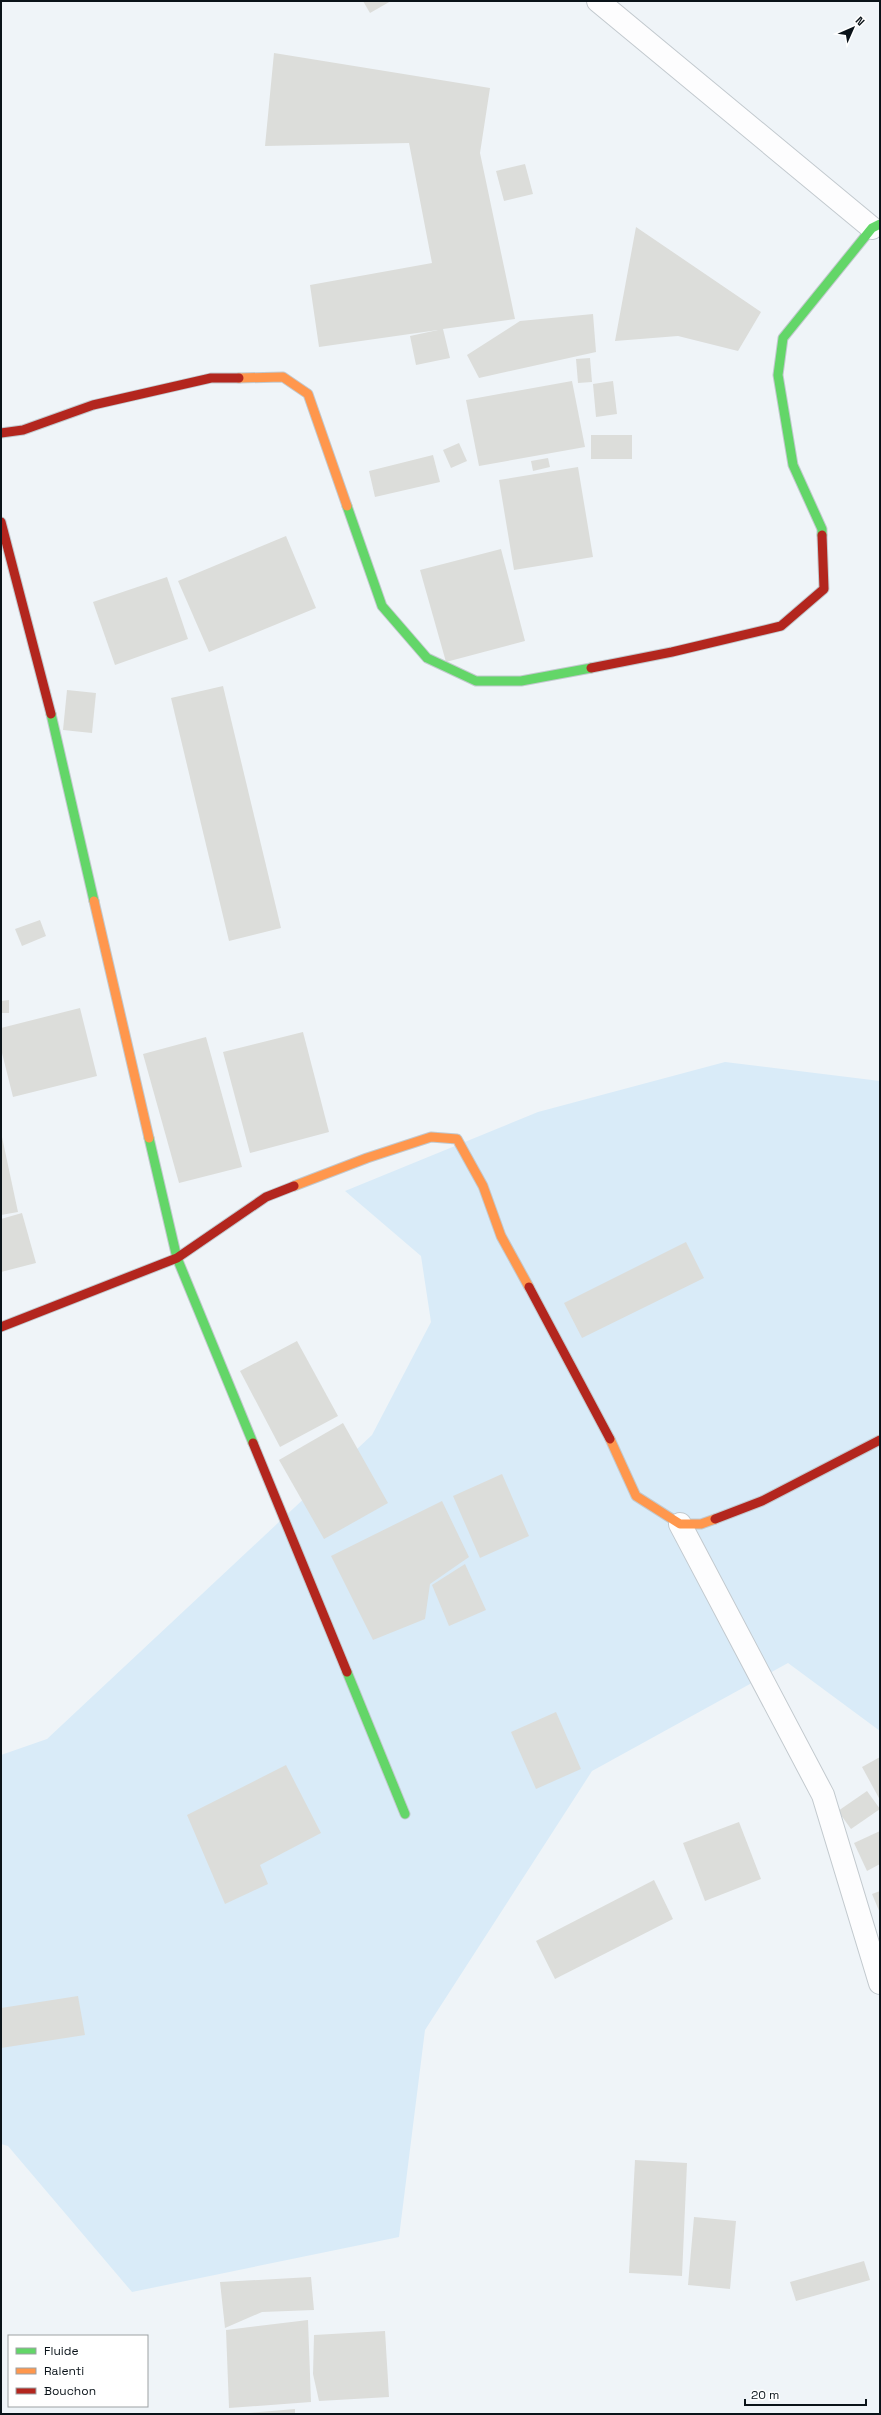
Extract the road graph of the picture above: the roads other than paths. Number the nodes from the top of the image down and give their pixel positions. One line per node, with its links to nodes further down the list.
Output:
1 (598, 1): 2 (street)
2 (876, 226): 3 (street)
3 (1, 433)
4 (1, 522): 5 (street)
5 (177, 1258): 6 (street); 8 (street); 9 (street)
6 (1, 1327)
7 (880, 1440): 8 (street)
8 (680, 1524): 10 (street)
9 (405, 1814)
10 (880, 1984)

